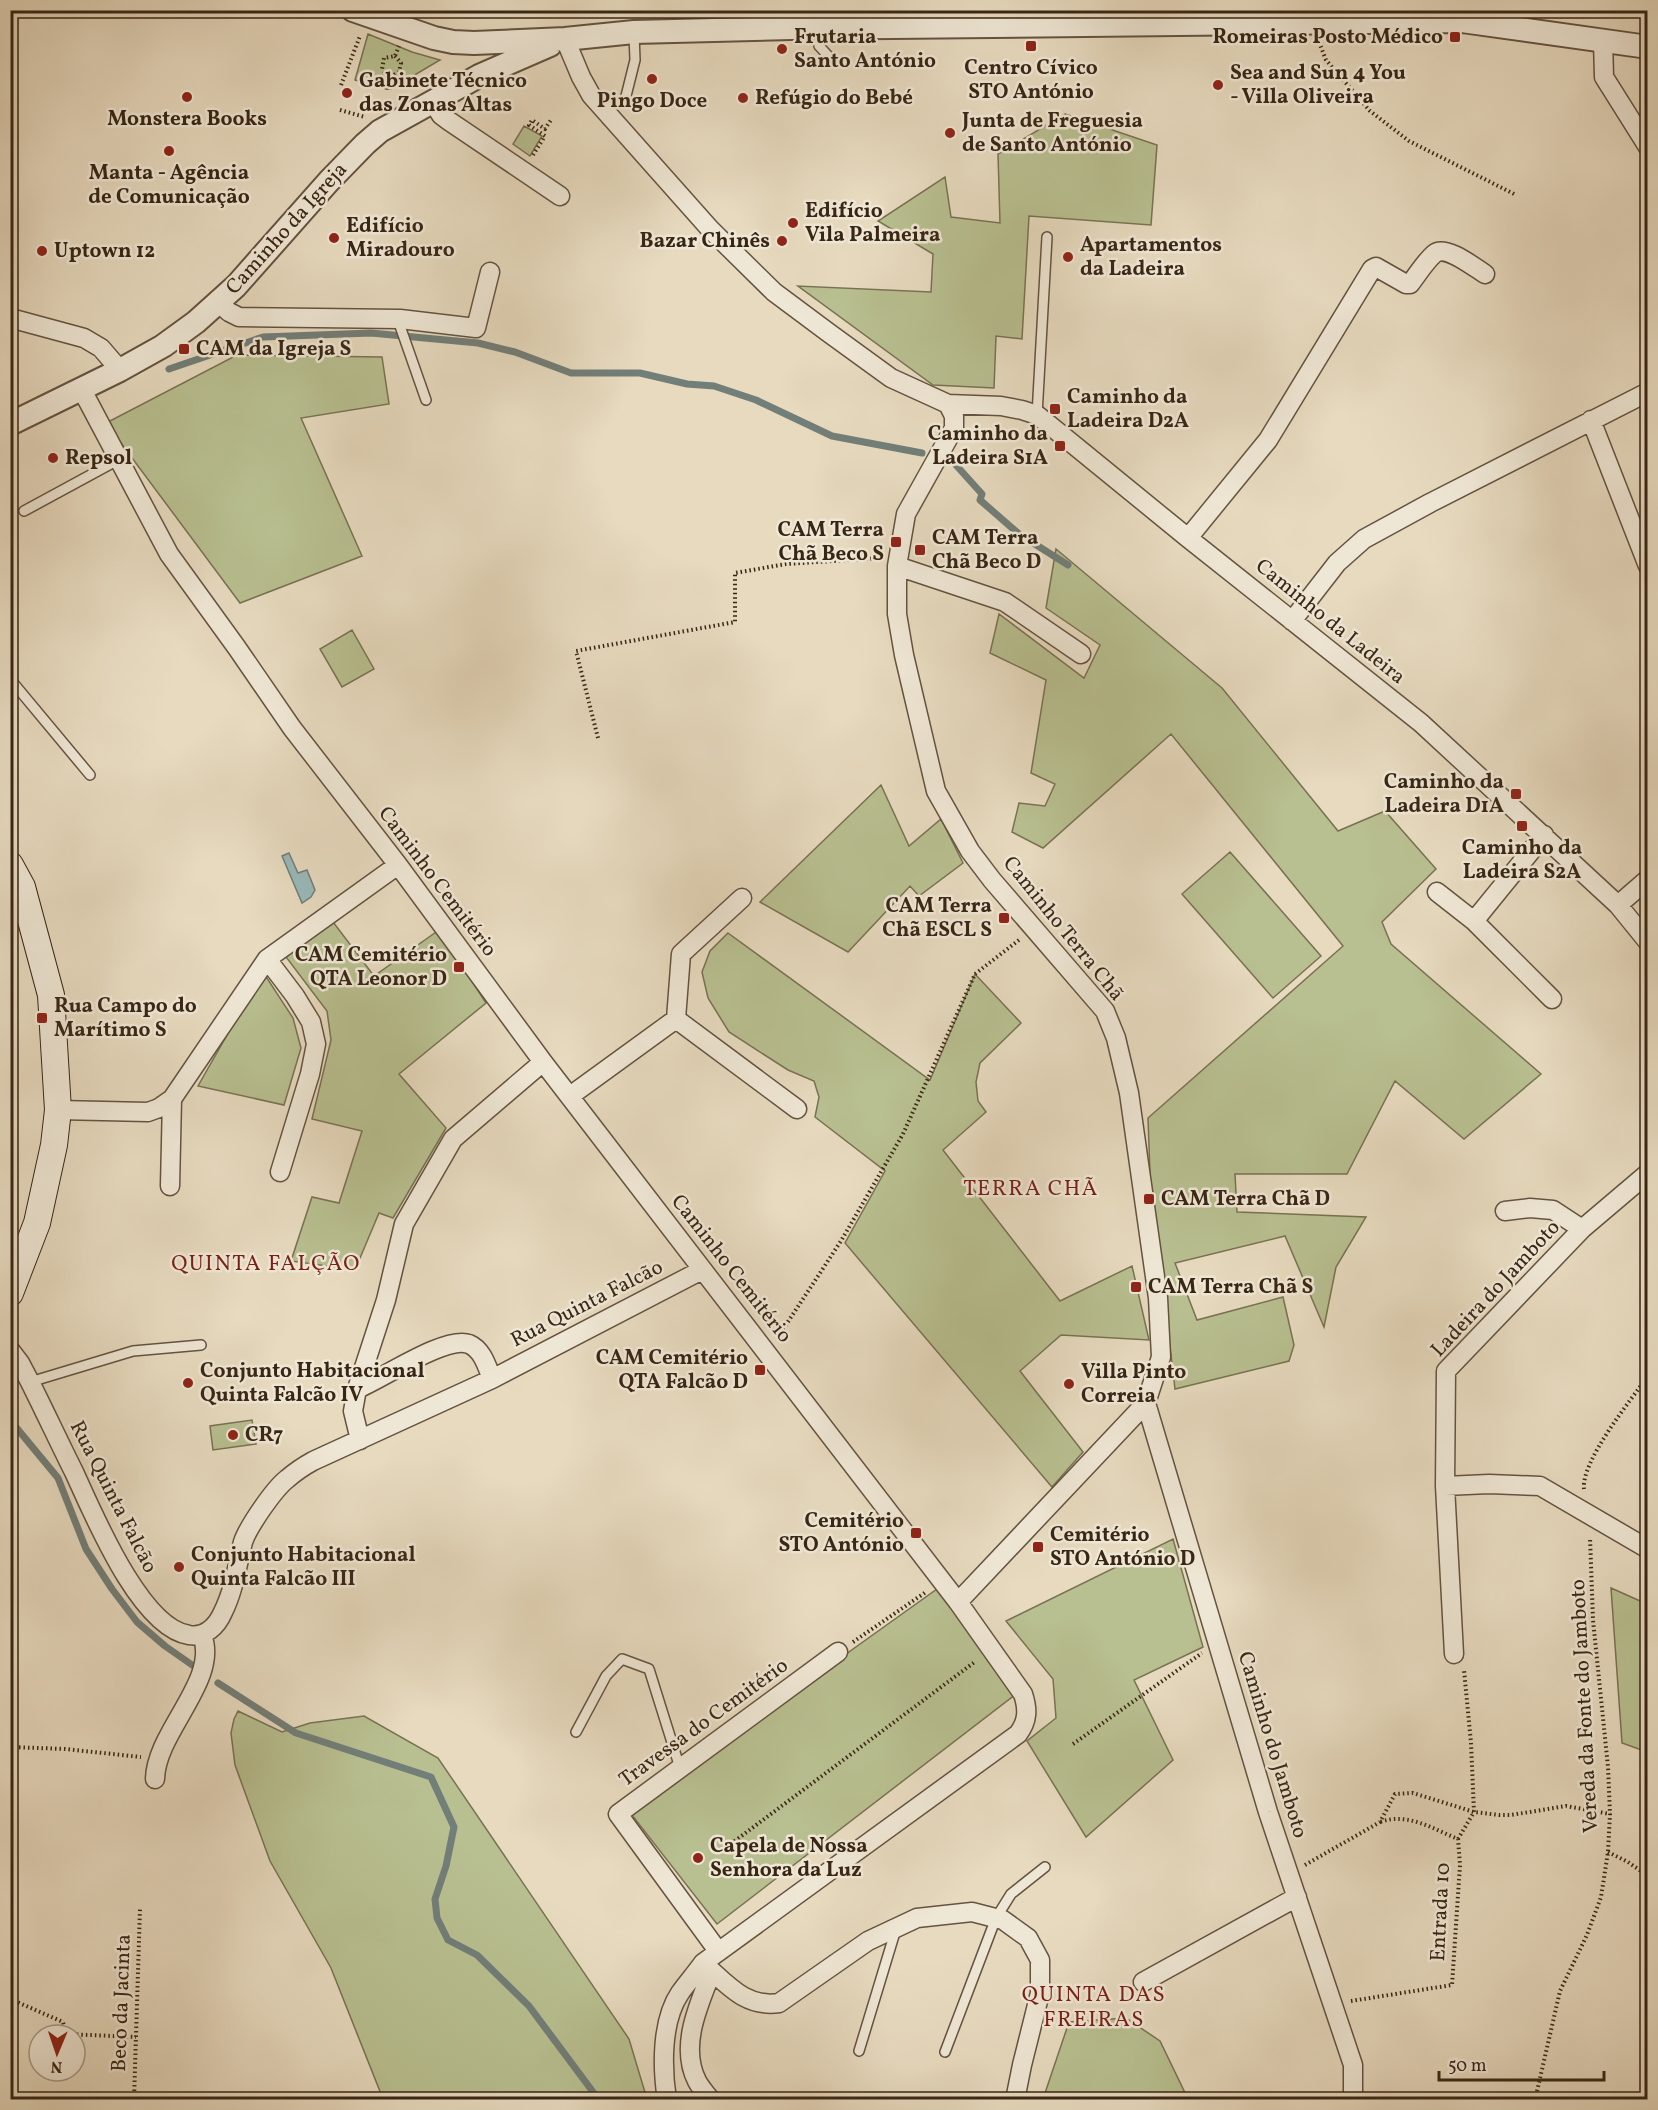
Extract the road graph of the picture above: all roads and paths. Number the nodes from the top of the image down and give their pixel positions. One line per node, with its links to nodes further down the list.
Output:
1 (354, 10): 7 (street)
2 (1466, 16): 3 (street); 8 (street)
3 (1219, 17): 4 (street)
4 (808, 22): 5 (street); 13 (lane)
5 (634, 32): 7 (street); 17 (lane)
6 (1316, 33): 24 (path)
7 (565, 39): 18 (street, Caminho da Igreja); 36 (street)
8 (1603, 40): 11 (street); 22 (street)
9 (358, 41): 15 (path)
10 (400, 43): 12 (path)
11 (1647, 47)
12 (395, 56): 14 (path); 14 (path)
13 (835, 63)
14 (390, 76): 16 (path)
15 (341, 86)
16 (386, 89)
17 (626, 96)
18 (432, 101): 25 (street); 29 (street, Caminho da Igreja)
19 (339, 110): 20 (path)
20 (354, 114)
21 (551, 120): 23 (path)
22 (1647, 147)
23 (530, 160)
24 (1516, 195)
25 (560, 196)
26 (1047, 237): 37 (lane)
27 (490, 272): 31 (street)
28 (1485, 274): 42 (street)
29 (219, 303): 31 (street); 32 (street, Caminho da Igreja)
30 (10, 318): 32 (street)
31 (400, 323): 35 (lane)
32 (120, 370): 33 (street, Caminho da Igreja)
33 (82, 390): 39 (street, Caminho da Igreja); 40 (street, Caminho Cemitério)
34 (1647, 392): 38 (street)
35 (426, 400)
36 (948, 404): 37 (street, Caminho da Ladeira); 43 (street, Caminho Terra Chã)
37 (1036, 415): 42 (street, Caminho da Ladeira)
38 (1591, 420): 44 (street); 45 (street)
39 (10, 424)
40 (118, 460): 41 (lane); 52 (street, Caminho Cemitério)
41 (24, 511)
42 (1188, 538): 45 (street, Caminho da Ladeira)
43 (898, 561): 46 (street); 48 (path); 58 (street, Caminho Terra Chã)
44 (1647, 566)
45 (1292, 621): 50 (street, Caminho da Ladeira)
46 (1081, 654)
47 (10, 679): 49 (lane)
48 (598, 738)
49 (90, 775)
50 (1544, 835): 56 (street, Caminho da Ladeira); 57 (street)
51 (10, 865): 67 (main road)
52 (398, 865): 60 (street); 63 (street, Caminho Cemitério)
53 (1647, 879): 56 (street)
54 (1437, 892): 57 (street)
55 (742, 898): 62 (street)
56 (1618, 905): 59 (street, Caminho da Ladeira)
57 (1474, 921): 61 (street)
58 (1034, 928): 77 (path); 82 (street, Caminho Terra Chã)
59 (1647, 942)
60 (267, 959): 65 (street); 68 (street)
61 (1552, 999)
62 (676, 1019): 64 (street); 66 (street)
63 (543, 1062): 64 (street, Caminho Cemitério); 81 (street)
64 (570, 1096): 73 (street, Caminho Cemitério)
65 (172, 1099): 67 (street); 70 (street)
66 (797, 1109)
67 (58, 1110): 74 (main road)
68 (280, 1172)
69 (1647, 1173): 72 (street, Ladeira do Jamboto)
70 (170, 1186)
71 (1505, 1211): 72 (street)
72 (1582, 1228): 84 (street, Ladeira do Jamboto)
73 (702, 1270): 77 (street, Caminho Cemitério); 79 (street, Rua Quinta Falcão)
74 (10, 1293)
75 (201, 1345): 80 (lane)
76 (10, 1350): 80 (street, Rua Quinta Falcão)
77 (768, 1353): 87 (street, Caminho Cemitério)
78 (1647, 1376): 85 (path, Vereda da Fonte do Jamboto)
79 (492, 1379): 81 (street); 83 (street, Rua Quinta Falcão)
80 (30, 1382): 89 (street, Rua Quinta Falcão)
81 (357, 1389): 83 (street)
82 (1146, 1403): 88 (street); 90 (street, Caminho do Jamboto)
83 (360, 1440): 89 (street, Rua Quinta Falcão)
84 (1445, 1486): 85 (street); 92 (street, Ladeira do Jamboto)
85 (1589, 1515): 86 (street); 101 (path, Vereda da Fonte do Jamboto)
86 (1647, 1549)
87 (942, 1582): 88 (street, Caminho Cemitério); 93 (path)
88 (957, 1602): 91 (street, Caminho Cemitério)
89 (202, 1635): 97 (street)
90 (1217, 1642): 95 (path); 107 (street, Caminho do Jamboto)
91 (992, 1650): 104 (path); 113 (street, Caminho Cemitério)
92 (1453, 1650): 100 (path)
93 (837, 1652): 98 (street, Travessa do Cemitério)
94 (576, 1732): 98 (lane)
95 (1073, 1744)
96 (10, 1747): 97 (path)
97 (158, 1759): 99 (street)
98 (680, 1768): 113 (street, Travessa do Cemitério)
99 (156, 1779)
100 (1474, 1812): 101 (path); 102 (path); 103 (path)
101 (1610, 1814): 105 (path, Vereda da Fonte do Jamboto)
102 (1380, 1822): 103 (path, Entrada 10); 107 (path)
103 (1458, 1839): 117 (path, Entrada 10)
104 (720, 1852)
105 (1608, 1852): 108 (path); 126 (path, Vereda da Fonte do Jamboto)
106 (1045, 1867): 111 (lane)
107 (1289, 1874): 109 (street, Caminho do Jamboto)
108 (1647, 1876)
109 (1297, 1897): 115 (street); 117 (street, Caminho do Jamboto)
110 (140, 1908): 118 (path, Beco da Jacinta)
111 (996, 1918): 112 (street); 120 (lane); 124 (street)
112 (897, 1927): 114 (street); 119 (lane)
113 (718, 1951): 114 (street, Caminho Cemitério)
114 (708, 1967): 122 (street, Caminho Cemitério); 123 (street)
115 (1143, 1982)
116 (10, 1999): 118 (path)
117 (1333, 2004): 125 (street, Caminho do Jamboto)
118 (136, 2037): 121 (path, Beco da Jacinta)
119 (859, 2050)
120 (945, 2052)
121 (134, 2100)
122 (667, 2100)
123 (711, 2100)
124 (1015, 2100)
125 (1353, 2100)
126 (1535, 2100)

